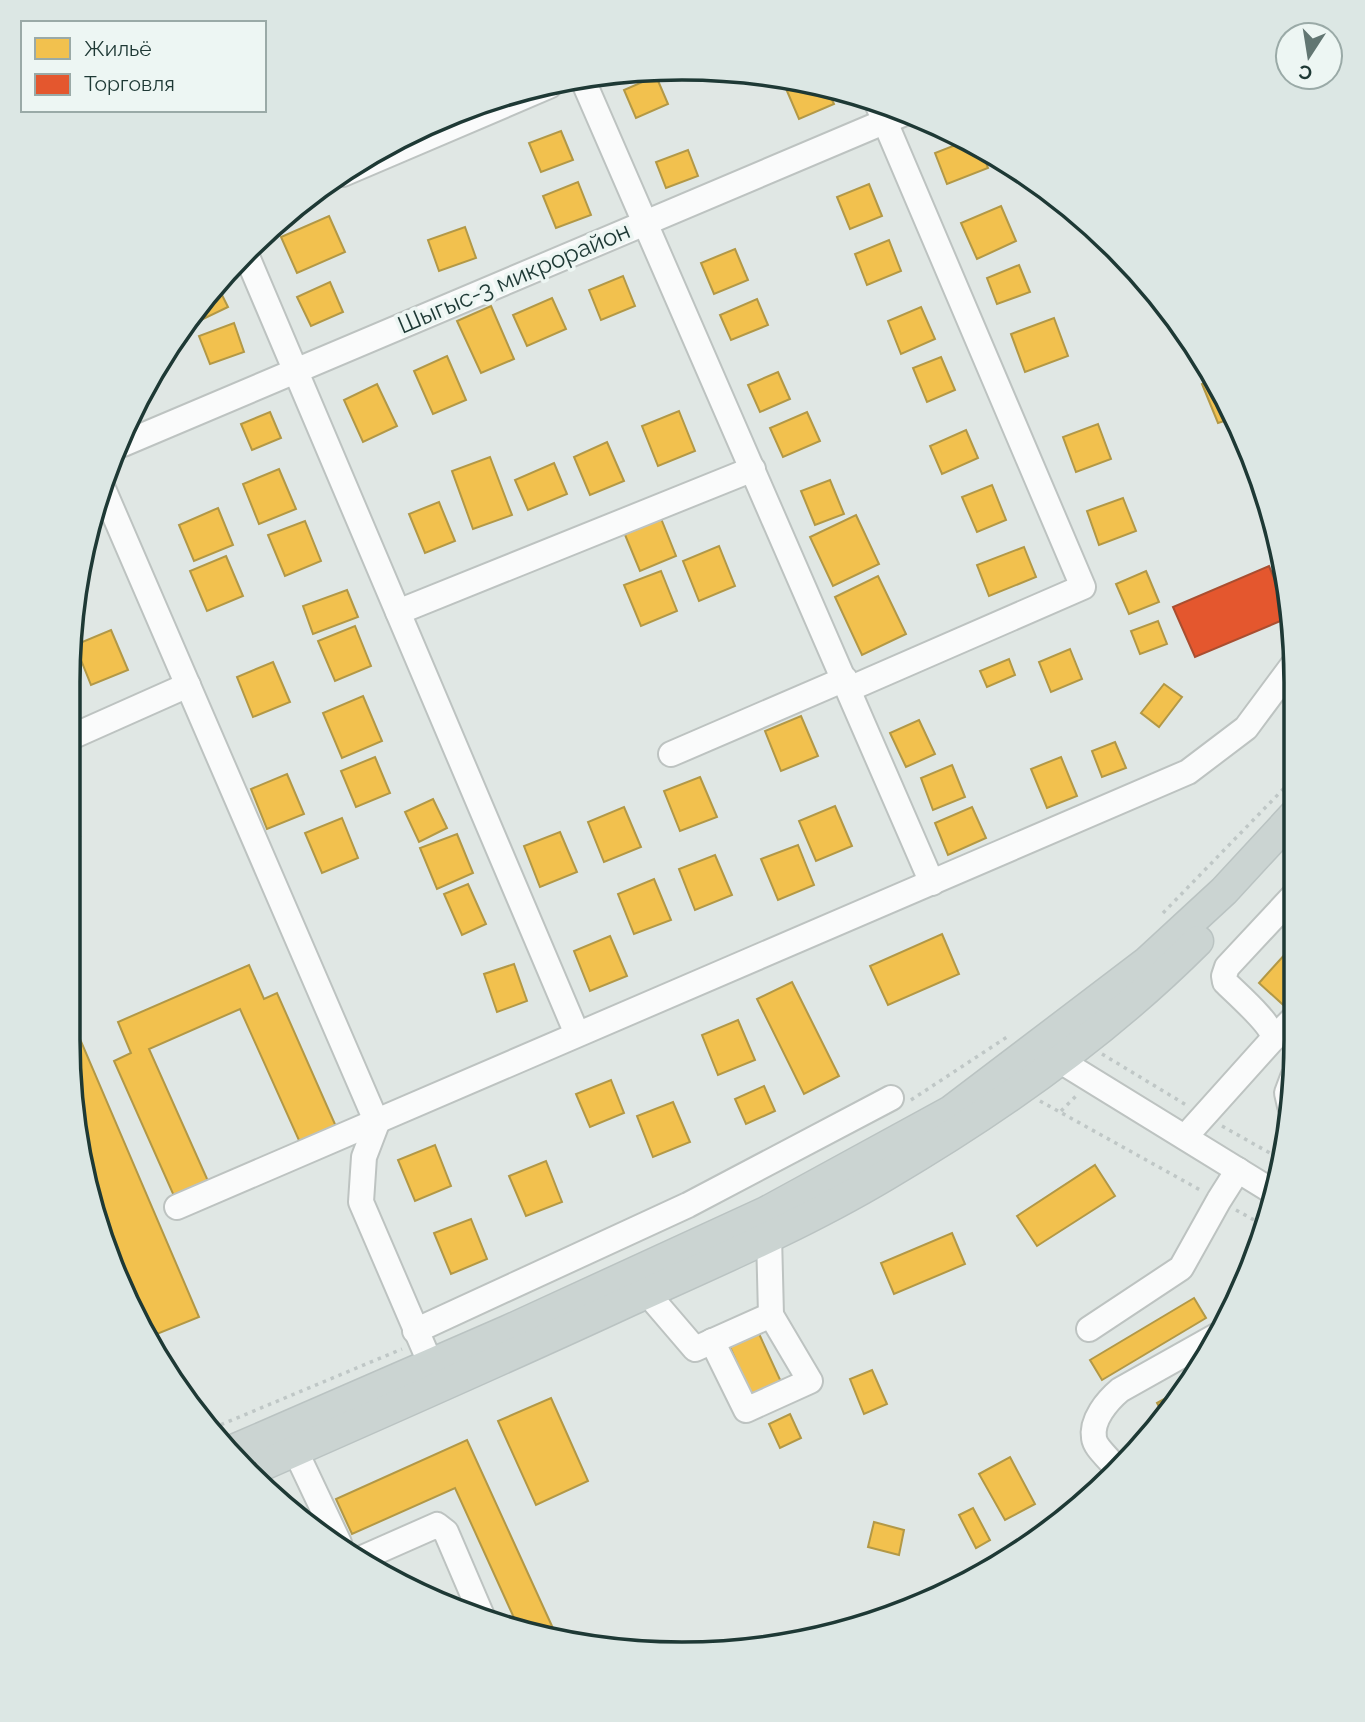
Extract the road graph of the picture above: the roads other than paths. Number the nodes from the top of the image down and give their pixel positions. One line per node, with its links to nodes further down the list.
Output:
1 (587, 89): 6 (street)
2 (481, 115): 5 (street)
3 (883, 115): 6 (street, Шыгыс-3 микрорайон)
4 (891, 118): 14 (street)
5 (420, 141)
6 (646, 223): 8 (street, Шыгыс-3 микрорайон); 10 (street)
7 (250, 264): 8 (street)
8 (295, 371): 9 (street, Шыгыс-3 микрорайон); 12 (street)
9 (131, 440)
10 (753, 469): 12 (street); 14 (street)
11 (109, 500): 15 (street)
12 (398, 612): 23 (street)
13 (1284, 678): 20 (street)
14 (847, 684): 17 (street); 20 (street)
15 (188, 685): 16 (street); 27 (street)
16 (80, 733)
17 (671, 754)
18 (1284, 826): 25 (main road)
19 (1284, 852): 25 (main road)
20 (932, 883): 23 (street)
21 (1284, 906): 24 (street)
22 (1284, 1029): 24 (street)
23 (577, 1034): 27 (street)
24 (1273, 1040): 28 (street)
25 (1047, 1054): 28 (street); 32 (main road); 32 (main road)
26 (891, 1098): 36 (street)
27 (376, 1122): 31 (street); 36 (street)
28 (1185, 1137): 29 (street)
29 (1238, 1170): 30 (street); 35 (street)
30 (1266, 1187)
31 (177, 1207)
32 (766, 1225): 33 (main road); 34 (street)
33 (642, 1282): 37 (street); 39 (main road)
34 (771, 1315): 37 (street); 37 (street)
35 (1089, 1329)
36 (415, 1331): 39 (street)
37 (712, 1341)
38 (1202, 1344): 42 (street)
39 (435, 1376): 40 (main road); 41 (main road)
40 (240, 1447)
41 (295, 1450): 43 (main road); 44 (street)
42 (1110, 1461)
43 (259, 1467)
44 (332, 1528)
45 (371, 1554): 46 (street)
46 (478, 1606)

